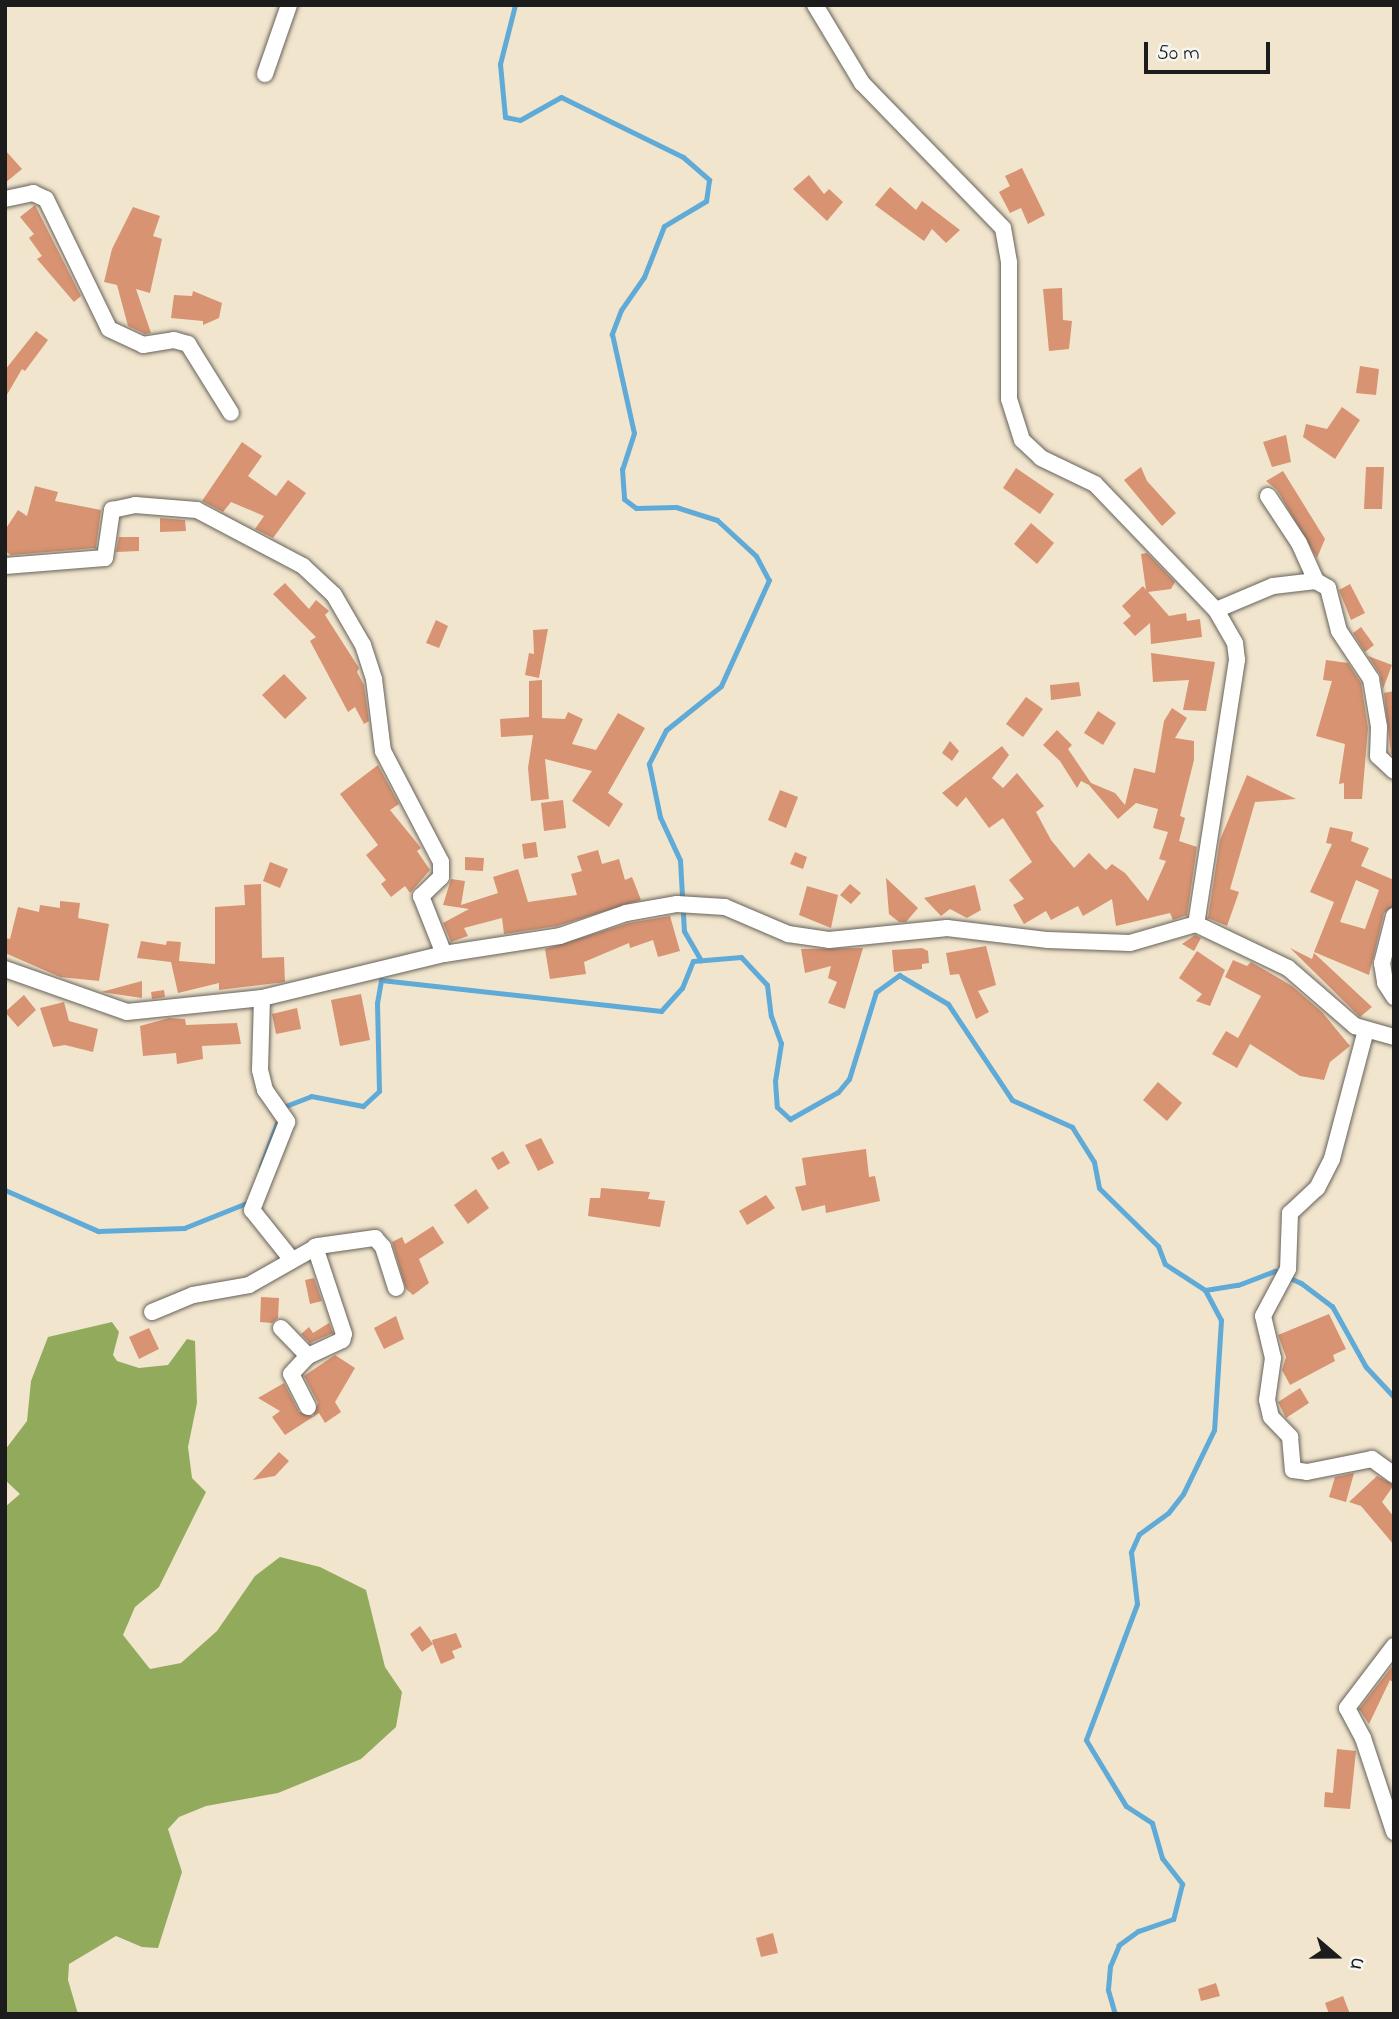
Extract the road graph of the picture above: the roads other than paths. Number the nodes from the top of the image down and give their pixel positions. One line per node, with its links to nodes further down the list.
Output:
1 (289, 5): 3 (street)
2 (815, 5): 9 (street)
3 (265, 74)
4 (5, 198): 5 (street)
5 (231, 413)
6 (1268, 496): 8 (street)
7 (5, 566): 13 (street)
8 (1316, 581): 9 (street); 10 (street)
9 (1216, 610): 12 (street)
10 (1394, 771)
11 (1394, 916): 15 (street)
12 (1196, 924): 13 (street); 17 (street)
13 (444, 954): 16 (street)
14 (5, 969): 16 (street)
15 (1394, 997)
16 (262, 998): 20 (street)
17 (1366, 1030): 18 (street); 26 (street)
18 (1394, 1037)
19 (315, 1247): 20 (street); 21 (street); 24 (street)
20 (292, 1260): 22 (street)
21 (396, 1288)
22 (152, 1312)
23 (281, 1328): 24 (street)
24 (308, 1356): 25 (street)
25 (308, 1406)
26 (1394, 1475)
27 (1394, 1646): 28 (street)
28 (1394, 1832)

